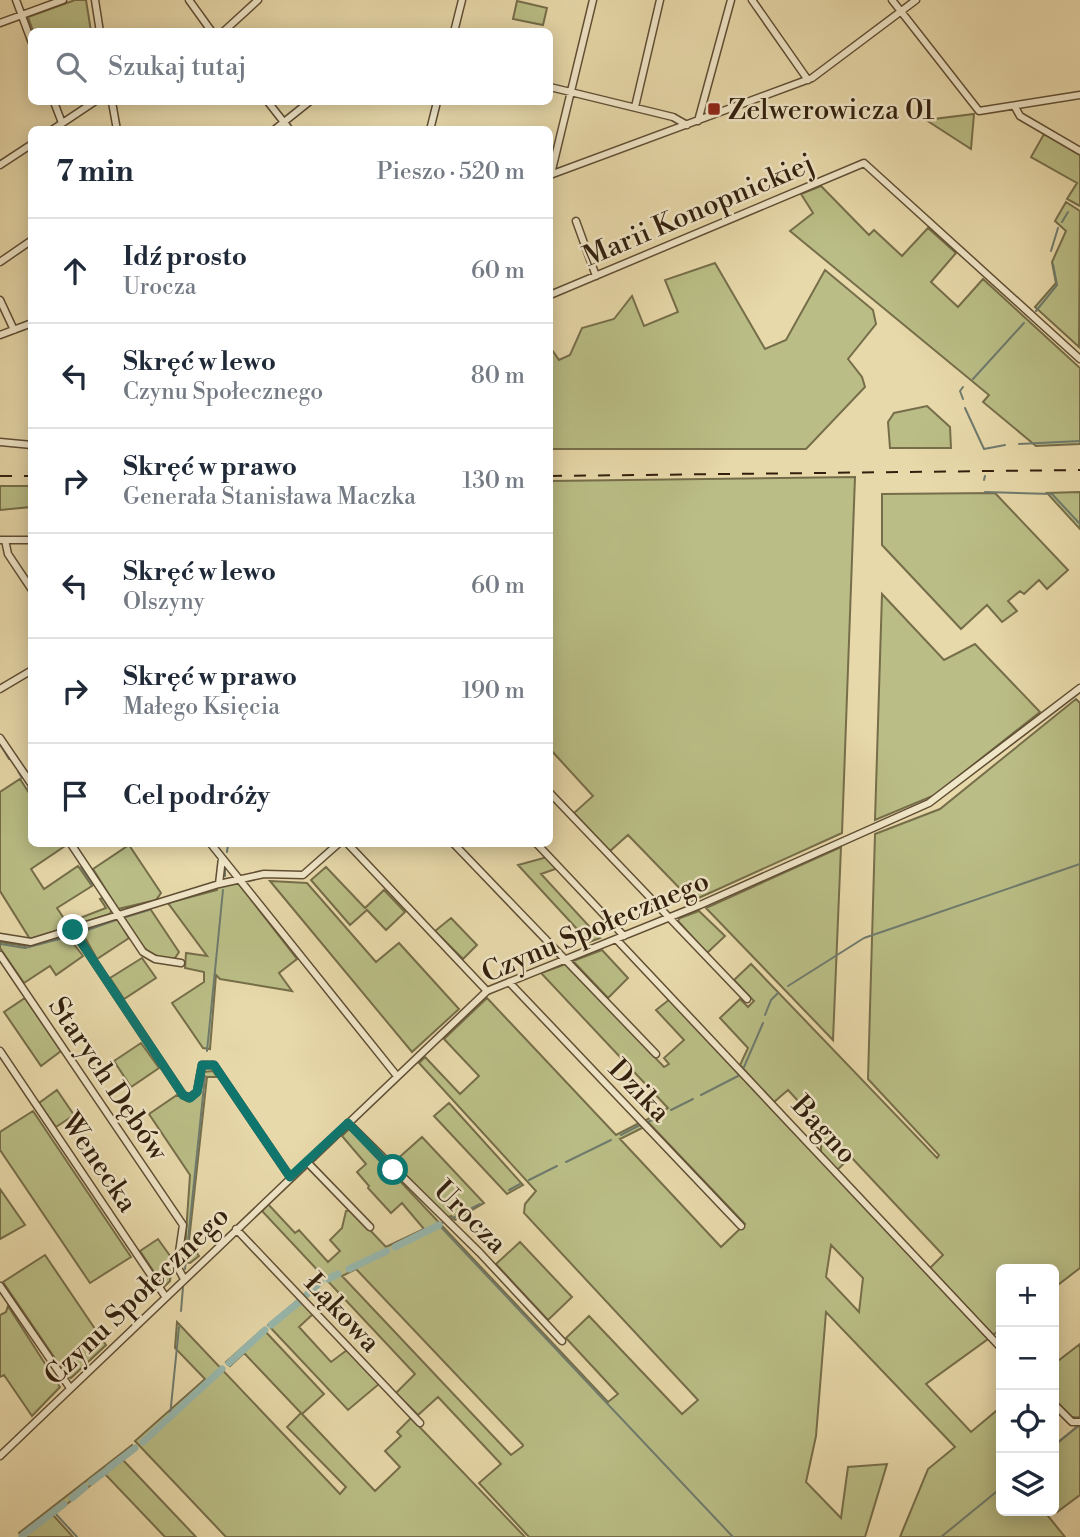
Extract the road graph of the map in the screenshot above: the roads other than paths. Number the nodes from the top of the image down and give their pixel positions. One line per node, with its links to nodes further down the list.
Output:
1 (16, 0): 14 (street)
2 (64, 0): 14 (street)
3 (94, 0): 16 (street)
4 (189, 0): 17 (street)
5 (258, 0): 18 (street)
6 (461, 0): 19 (street)
7 (593, 0): 23 (street)
8 (660, 0): 31 (street)
9 (731, 0): 34 (street)
10 (752, 0): 21 (street)
11 (892, 0): 13 (street)
12 (916, 0): 13 (street)
13 (901, 11): 21 (street); 32 (street)
14 (22, 15): 15 (street); 20 (street)
15 (0, 23)
16 (99, 28)
17 (209, 28)
18 (227, 28)
19 (455, 28)
20 (28, 32)
21 (808, 80): 34 (street)
22 (553, 88): 23 (street)
23 (571, 92): 31 (street); 44 (street)
24 (1080, 95): 32 (street)
25 (55, 105): 35 (street)
26 (89, 105): 35 (street)
27 (113, 105): 38 (street)
28 (271, 105): 33 (street)
29 (305, 105): 33 (street)
30 (436, 105): 41 (street)
31 (635, 107): 36 (street)
32 (1015, 107): 43 (street)
33 (284, 121): 39 (street); 40 (street)
34 (698, 121): 36 (street)
35 (62, 123): 37 (street)
36 (687, 125): 47 (street)
37 (58, 126)
38 (116, 126)
39 (278, 126)
40 (287, 126)
41 (431, 126)
42 (28, 147): 45 (street)
43 (1080, 151)
44 (555, 159): 46 (street); 47 (street)
45 (0, 165)
46 (553, 165)
47 (565, 169): 48 (street)
48 (553, 174)
49 (576, 221): 52 (street)
50 (28, 243): 51 (street)
51 (0, 262)
52 (596, 276): 53 (street, Marii Konopnickiej); 58 (street, Marii Konopnickiej)
53 (553, 294)
54 (0, 300): 56 (street)
55 (28, 325): 56 (street)
56 (14, 330): 57 (street)
57 (0, 335)
58 (1080, 359)
59 (0, 442): 60 (street)
60 (28, 445)
61 (3, 540): 62 (street); 63 (street)
62 (28, 540)
63 (28, 584)
64 (28, 672): 66 (street)
65 (1080, 688): 80 (street, Czynu Społecznego)
66 (0, 689)
67 (0, 738): 68 (street)
68 (28, 779)
69 (553, 796): 80 (street)
70 (73, 847): 79 (street)
71 (213, 847): 76 (street)
72 (335, 847): 77 (street)
73 (351, 847): 88 (street)
74 (457, 847): 85 (street)
75 (540, 847): 83 (street, Bagno)
76 (222, 858): 77 (street); 78 (street)
77 (241, 880): 78 (street); 92 (street)
78 (219, 884): 79 (street)
79 (119, 913): 81 (street); 86 (street)
80 (667, 918): 83 (street, Czynu Społecznego); 89 (street)
81 (73, 930): 82 (street); 95 (street)
82 (0, 937)
83 (620, 937): 85 (street, Czynu Społecznego); 103 (street, Bagno)
84 (0, 955): 99 (street, Starych Dębów)
85 (566, 961): 87 (street, Czynu Społecznego); 91 (street)
86 (181, 963)
87 (509, 982): 88 (street, Czynu Społecznego); 96 (street, Dzika)
88 (487, 991): 92 (street, Czynu Społecznego)
89 (747, 999)
90 (0, 1051): 101 (street, Wenecka)
91 (656, 1054)
92 (397, 1076): 93 (street, Czynu Społecznego)
93 (348, 1123): 94 (street, Czynu Społecznego); 102 (street, Urocza)
94 (307, 1162): 95 (street, Czynu Społecznego); 97 (street)
95 (290, 1177): 98 (street, Czynu Społecznego)
96 (741, 1226)
97 (370, 1227)
98 (236, 1228): 99 (street, Czynu Społecznego); 106 (street, Łąkowa)
99 (184, 1279): 101 (street, Czynu Społecznego)
100 (0, 1286): 104 (street)
101 (165, 1296): 104 (street, Czynu Społecznego)
102 (562, 1341)
103 (996, 1343)
104 (70, 1388): 108 (street, Czynu Społecznego)
105 (1059, 1409): 107 (street)
106 (420, 1423)
107 (1080, 1423)
108 (0, 1456)

